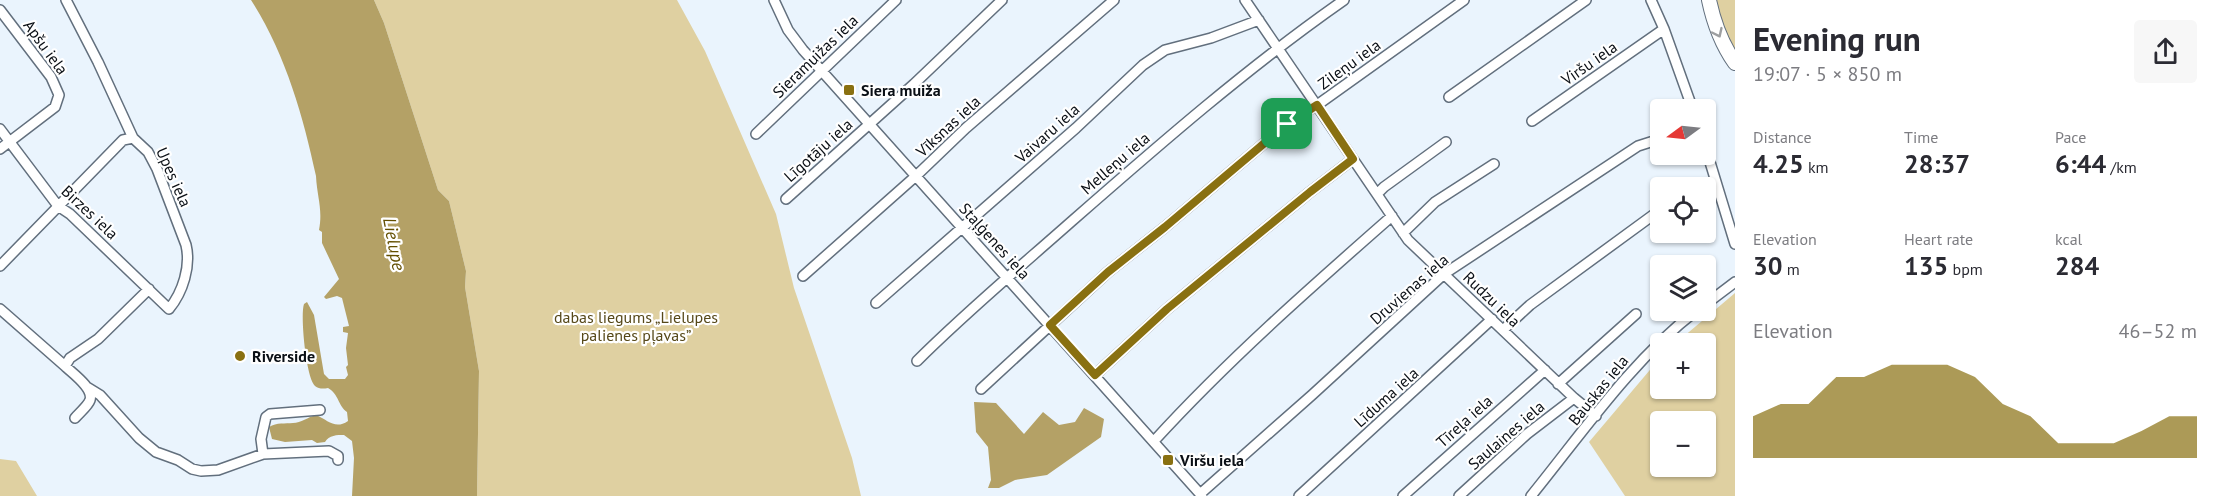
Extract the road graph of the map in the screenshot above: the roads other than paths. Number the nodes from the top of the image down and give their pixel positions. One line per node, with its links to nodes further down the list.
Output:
1 (66, 0): 25 (street, Upes iela)
2 (774, 0): 17 (street, Staļģenes iela)
3 (896, 0): 17 (street, Sieramuižas iela)
4 (1002, 0): 22 (street, Līgotāju iela)
5 (1114, 0): 33 (street, Vīksnas iela)
6 (1245, 0): 13 (street, Rudzu iela)
7 (1344, 0): 15 (street, Melleņu iela)
8 (1464, 0): 20 (street, Zileņu iela)
9 (1586, 0): 18 (street)
10 (1651, 0): 14 (street)
11 (1709, 0): 16 (highway, one-way to 16)
12 (0, 10): 28 (street, Apšu iela)
13 (1259, 20): 15 (street, Rudzu iela); 39 (street, Vaivaru iela)
14 (1664, 29): 19 (street); 21 (street, Viršu iela)
15 (1277, 47): 20 (street, Rudzu iela); 45 (street, Melleņu iela)
16 (1735, 63)
17 (822, 71): 22 (street, Staļģenes iela); 24 (street, Sieramuižas iela)
18 (1449, 97)
19 (1689, 99)
20 (1317, 105): 30 (street, Rudzu iela); 55 (street, Zileņu iela)
21 (1532, 121)
22 (871, 124): 33 (street, Staļģenes iela); 35 (street, Līgotāju iela)
23 (0, 129): 28 (street, Birzes iela)
24 (756, 134)
25 (133, 138): 36 (street); 51 (street, Upes iela)
26 (1446, 142): 34 (street)
27 (1650, 142): 43 (street, Druvienas iela)
28 (10, 143): 29 (street, Apšu iela); 36 (street, Birzes iela)
29 (0, 149)
30 (1353, 159): 34 (street, Rudzu iela); 60 (street)
31 (1494, 164): 40 (street)
32 (1711, 165): 41 (street)
33 (917, 175): 39 (street, Staļģenes iela); 44 (street, Vīksnas iela)
34 (1377, 195): 37 (street, Rudzu iela)
35 (786, 199)
36 (58, 206): 42 (street); 47 (street, Birzes iela)
37 (1392, 216): 40 (street, Rudzu iela); 68 (street)
38 (1650, 217): 56 (street)
39 (963, 227): 45 (street, Staļģenes iela); 49 (street, Vaivaru iela)
40 (1403, 233): 43 (street, Rudzu iela)
41 (1735, 244)
42 (0, 266)
43 (1444, 274): 53 (street, Rudzu iela); 71 (street, Druvienas iela)
44 (803, 276)
45 (1008, 277): 55 (street, Staļģenes iela); 57 (street, Melleņu iela)
46 (1735, 282): 48 (street)
47 (149, 289): 51 (street, Birzes iela); 58 (street)
48 (1716, 296)
49 (876, 303)
50 (0, 309): 58 (street)
51 (169, 309)
52 (1636, 314): 61 (street)
53 (1492, 319): 56 (street, Rudzu iela); 72 (street, Līduma iela)
54 (1684, 321): 66 (street, Bauskas iela)
55 (1050, 325): 60 (street, Staļģenes iela); 63 (street, Zileņu iela)
56 (1503, 330): 59 (street, Rudzu iela)
57 (917, 361)
58 (65, 366): 62 (street)
59 (1545, 370): 61 (street, Rudzu iela); 73 (street, Tīreļa iela)
60 (1095, 375): 68 (street, Staļģenes iela)
61 (1558, 384): 64 (street, Rudzu iela)
62 (87, 387): 67 (street); 69 (street)
63 (981, 389)
64 (1574, 398): 66 (street, Rudzu iela); 74 (street, Saulaines iela)
65 (320, 410): 69 (street)
66 (1596, 416): 75 (street, Bauskas iela)
67 (75, 418)
68 (1154, 441): 71 (street, Staļģenes iela)
69 (263, 454): 70 (street)
70 (338, 460)
71 (1201, 495)
72 (1299, 496)
73 (1403, 496)
74 (1459, 496)
75 (1531, 496)

